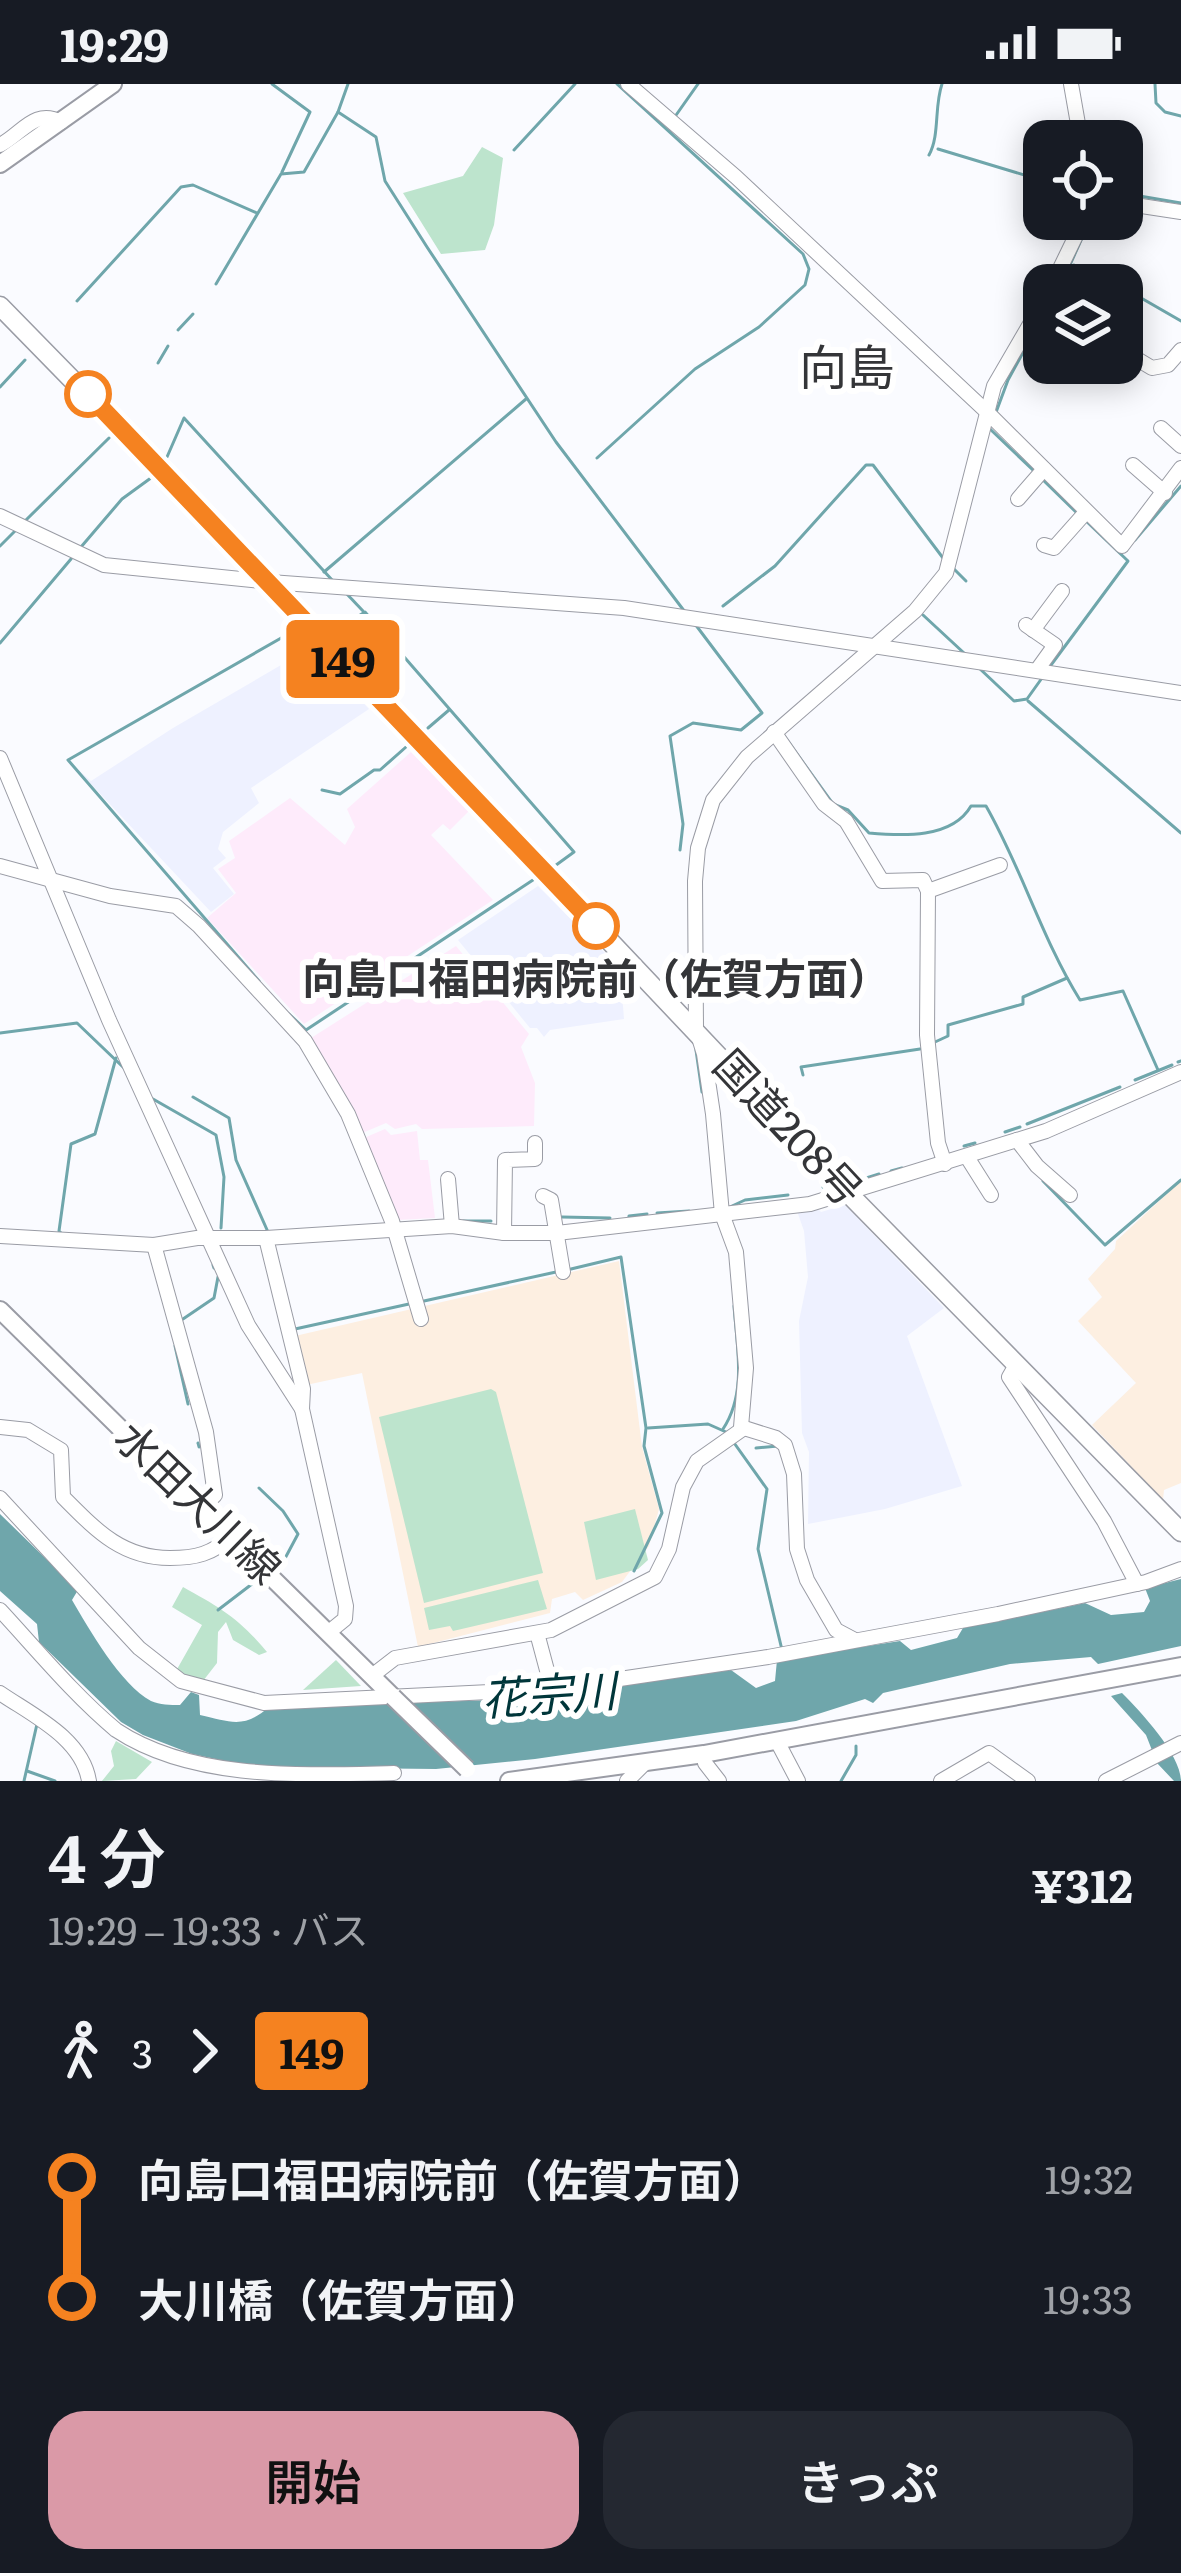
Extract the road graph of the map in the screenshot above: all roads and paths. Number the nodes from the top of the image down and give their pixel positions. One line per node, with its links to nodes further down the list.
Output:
1 (113, 84): 5 (main road)
2 (628, 84): 14 (street)
3 (1072, 84): 4 (street)
4 (1078, 120)
5 (61, 122): 6 (street); 7 (main road)
6 (0, 145)
7 (0, 164)
8 (1143, 206): 9 (street)
9 (1181, 212)
10 (0, 306): 25 (highway, 国道208号)
11 (1023, 335): 14 (street)
12 (1181, 350): 13 (street)
13 (1143, 363)
14 (989, 419): 19 (street); 27 (street)
15 (1161, 428): 16 (street)
16 (1181, 446)
17 (1133, 465): 20 (street)
18 (1181, 468): 20 (street)
19 (1040, 474): 21 (street); 22 (street)
20 (1165, 494): 22 (street)
21 (1018, 499)
22 (1083, 515): 24 (street)
23 (0, 516): 25 (street)
24 (1044, 544)
25 (270, 582): 27 (street); 36 (highway, 国道208号)
26 (1062, 591): 28 (street)
27 (878, 644): 28 (street); 30 (street)
28 (1044, 671): 29 (street)
29 (1181, 694)
30 (777, 729): 35 (street); 36 (street)
31 (0, 758): 34 (street)
32 (1000, 865): 35 (street)
33 (0, 866): 34 (street)
34 (51, 880): 49 (street); 53 (street)
35 (928, 891): 41 (street)
36 (696, 1028): 43 (highway, 国道208号); 47 (street)
37 (1181, 1072): 38 (street)
38 (1018, 1140): 40 (street); 46 (street)
39 (535, 1143): 50 (street)
40 (967, 1156): 41 (street); 44 (street)
41 (945, 1164): 43 (street)
42 (448, 1179): 48 (street)
43 (847, 1192): 47 (street); 59 (highway, 国道208号)
44 (991, 1195)
45 (544, 1196): 51 (street)
46 (1070, 1196)
47 (722, 1214): 51 (street); 62 (street)
48 (452, 1221): 49 (street); 50 (street)
49 (393, 1225): 54 (street); 57 (street)
50 (504, 1233): 51 (street)
51 (556, 1233): 56 (street)
52 (0, 1236): 55 (street)
53 (210, 1237): 54 (street); 55 (street); 60 (street)
54 (266, 1238): 60 (street)
55 (154, 1245): 64 (street)
56 (562, 1269)
57 (417, 1308)
58 (0, 1310): 64 (main road, 水田大川線)
59 (1016, 1365): 65 (highway, 国道208号); 68 (street)
60 (302, 1408): 70 (street)
61 (0, 1427): 66 (street)
62 (742, 1428): 71 (street); 72 (street)
63 (0, 1498): 75 (street)
64 (203, 1507): 66 (main road, 水田大川線)
65 (1181, 1532)
66 (232, 1536): 70 (main road, 水田大川線)
67 (1181, 1570): 68 (street)
68 (1137, 1584): 72 (street)
69 (0, 1610): 81 (street)
70 (329, 1632): 74 (main road, 水田大川線)
71 (537, 1634): 74 (street); 75 (street)
72 (854, 1640): 75 (street)
73 (1181, 1666): 77 (main road)
74 (373, 1675): 82 (main road, 水田大川線, bridge)
75 (552, 1689)
76 (0, 1693): 84 (street)
77 (777, 1741): 79 (main road); 83 (street)
78 (1175, 1747): 91 (street)
79 (704, 1754): 80 (main road); 87 (street)
80 (645, 1763): 85 (main road); 86 (street)
81 (394, 1773)
82 (473, 1775)
83 (794, 1776): 88 (street)
84 (89, 1781)
85 (509, 1781)
86 (627, 1781)
87 (719, 1781)
88 (774, 1781)
89 (941, 1781): 90 (street)
90 (1028, 1781)
91 (1106, 1781)

